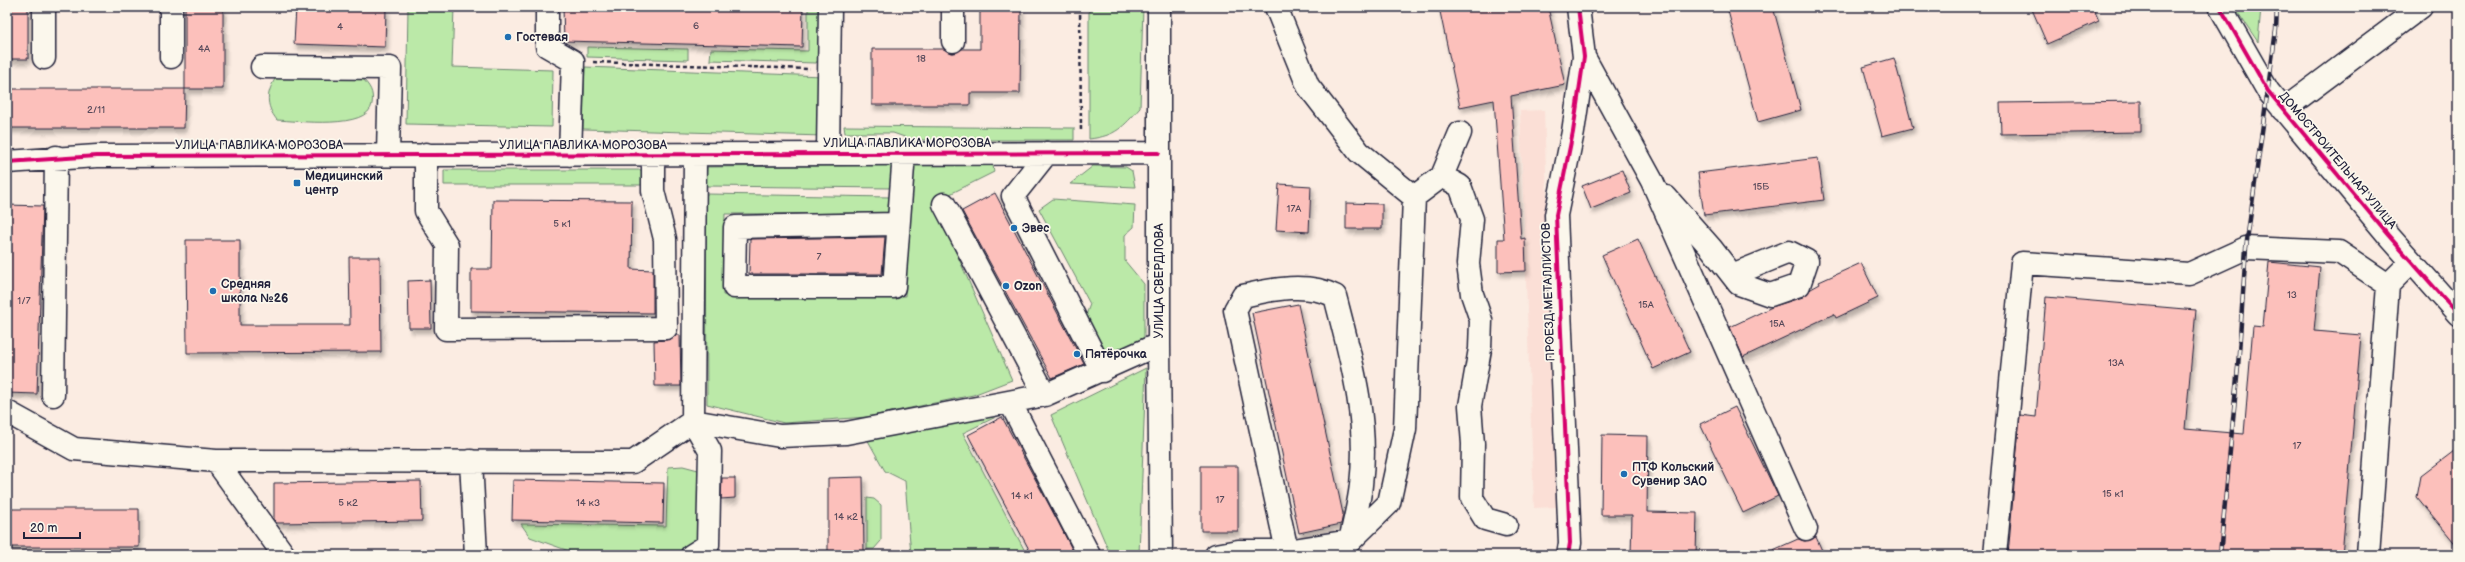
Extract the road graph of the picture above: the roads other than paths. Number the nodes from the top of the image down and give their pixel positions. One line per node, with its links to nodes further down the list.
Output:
1 (44, 7): 14 (street)
2 (171, 7): 12 (street)
3 (547, 7): 24 (street)
4 (830, 7): 18 (street)
5 (953, 7): 11 (street)
6 (1159, 7): 21 (street, УЛИЦА СВЕРДЛОВА)
7 (1276, 7): 31 (street)
8 (1578, 7): 13 (street, ПРОЕЗД МЕТАЛЛИСТОВ)
9 (2220, 7): 16 (street, ДОМОСТРОИТЕЛЬНАЯ УЛИЦА)
10 (2421, 7): 16 (street)
11 (953, 41)
12 (171, 57)
13 (1584, 57): 30 (street); 57 (street, ПРОЕЗД МЕТАЛЛИСТОВ)
14 (44, 58)
15 (262, 67): 22 (street)
16 (2283, 110): 34 (street, ДОМОСТРОИТЕЛЬНАЯ УЛИЦА)
17 (1460, 133): 29 (street)
18 (828, 152): 19 (street, УЛИЦА ПАВЛИКА МОРОЗОВА); 26 (street, УЛИЦА ПАВЛИКА МОРОЗОВА)
19 (904, 153): 20 (street, УЛИЦА ПАВЛИКА МОРОЗОВА); 33 (street)
20 (1047, 153): 21 (street, УЛИЦА ПАВЛИКА МОРОЗОВА); 39 (street)
21 (1159, 153): 38 (street, УЛИЦА СВЕРДЛОВА)
22 (388, 154): 23 (street, УЛИЦА ПАВЛИКА МОРОЗОВА); 27 (street, УЛИЦА ПАВЛИКА МОРОЗОВА)
23 (426, 154): 24 (street, УЛИЦА ПАВЛИКА МОРОЗОВА); 25 (street)
24 (570, 155): 25 (street, УЛИЦА ПАВЛИКА МОРОЗОВА)
25 (653, 156): 26 (street, УЛИЦА ПАВЛИКА МОРОЗОВА)
26 (696, 156): 44 (street)
27 (56, 157): 28 (street, УЛИЦА ПАВЛИКА МОРОЗОВА); 40 (street)
28 (7, 162)
29 (1442, 176): 31 (street); 47 (street)
30 (1652, 181): 35 (street); 48 (street)
31 (1414, 198): 49 (street)
32 (944, 204): 41 (street)
33 (897, 224): 33 (street)
34 (2411, 262): 36 (street); 37 (street, ДОМОСТРОИТЕЛЬНАЯ УЛИЦА)
35 (1732, 275)
36 (2388, 285): 58 (street); 59 (street)
37 (2458, 314)
38 (1159, 344): 39 (street); 55 (street, УЛИЦА СВЕРДЛОВА)
39 (1102, 371): 41 (street)
40 (54, 395)
41 (1044, 395): 42 (street)
42 (1010, 402): 44 (street); 54 (street)
43 (7, 412): 45 (street)
44 (694, 421): 46 (street); 53 (street)
45 (216, 461): 46 (street); 51 (street)
46 (472, 461): 52 (street)
47 (1506, 525)
48 (1806, 529)
49 (1350, 541): 50 (street); 50 (street)
50 (1287, 551): 56 (street)
51 (284, 555)
52 (476, 555)
53 (692, 555)
54 (1089, 555)
55 (1162, 555)
56 (1216, 555)
57 (1568, 555)
58 (1995, 555)
59 (2368, 555)

